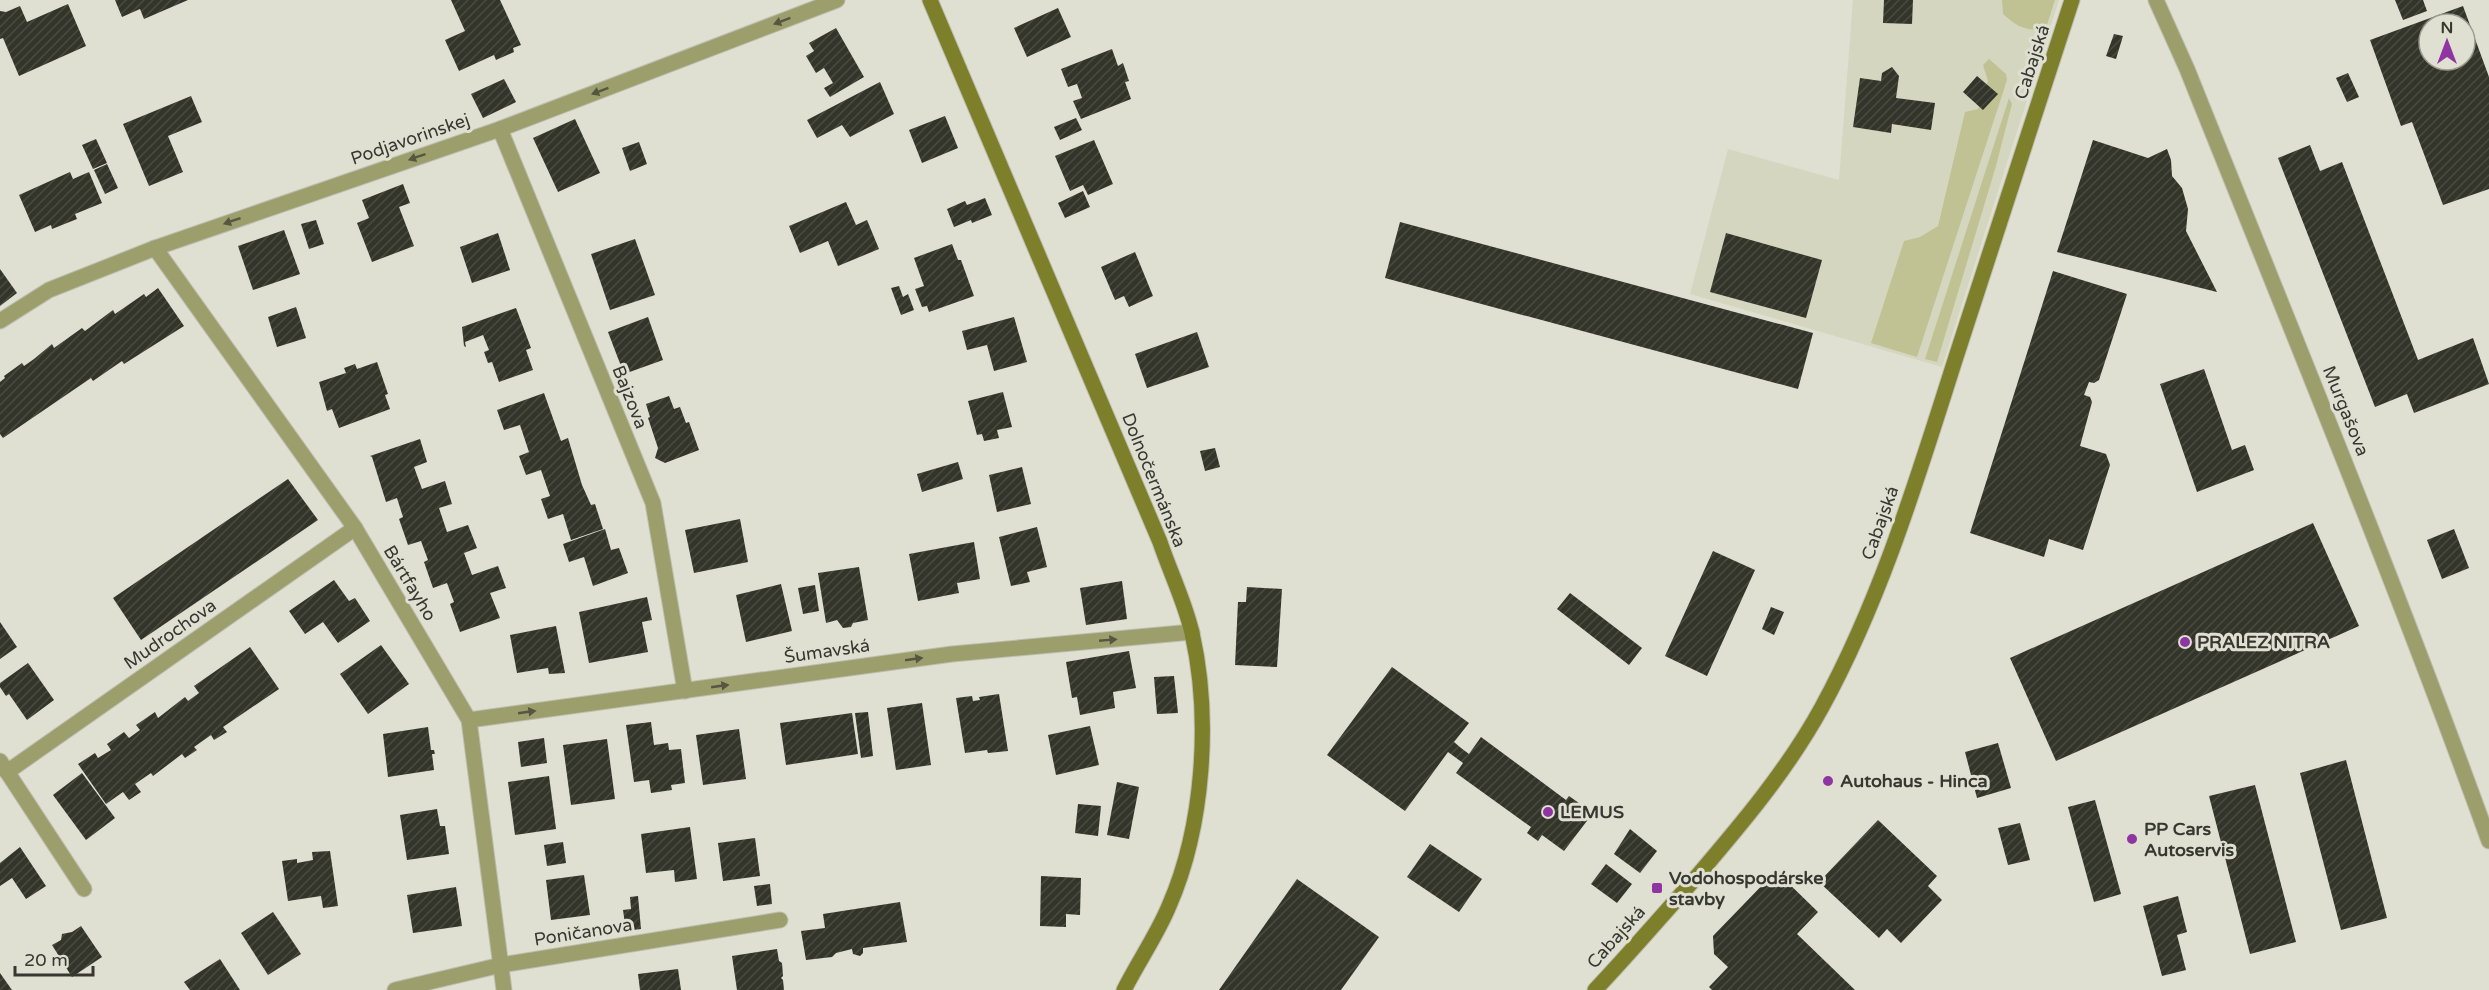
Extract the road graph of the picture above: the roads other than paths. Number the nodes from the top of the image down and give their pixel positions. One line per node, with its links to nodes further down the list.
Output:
1 (837, 0): 5 (street, Podjavorinskej, one-way to 5)
2 (930, 0): 9 (main road, Dolnočermánska)
3 (2072, 0): 20 (main road, Cabajská)
4 (2156, 0): 13 (street, Murgašova)
5 (500, 129): 6 (street, Podjavorinskej, one-way to 6); 10 (street, Bajzova)
6 (155, 248): 7 (street, Podjavorinskej); 8 (street, Bártfayho)
7 (0, 321)
8 (355, 528): 11 (street, Bártfayho); 12 (street, Mudrochova)
9 (1192, 632): 10 (street, Šumavská, one-way to 9); 19 (main road, Dolnočermánska)
10 (685, 691): 11 (street, Šumavská, one-way to 10)
11 (469, 720): 16 (street, Bártfayho)
12 (4, 766): 14 (street, Mudrochova)
13 (2489, 841)
14 (84, 889)
15 (780, 920): 16 (street, Poničanova)
16 (501, 965): 17 (street, Poničanova); 18 (street, Bártfayho)
17 (395, 990)
18 (504, 990)
19 (1124, 990)
20 (1594, 990)

